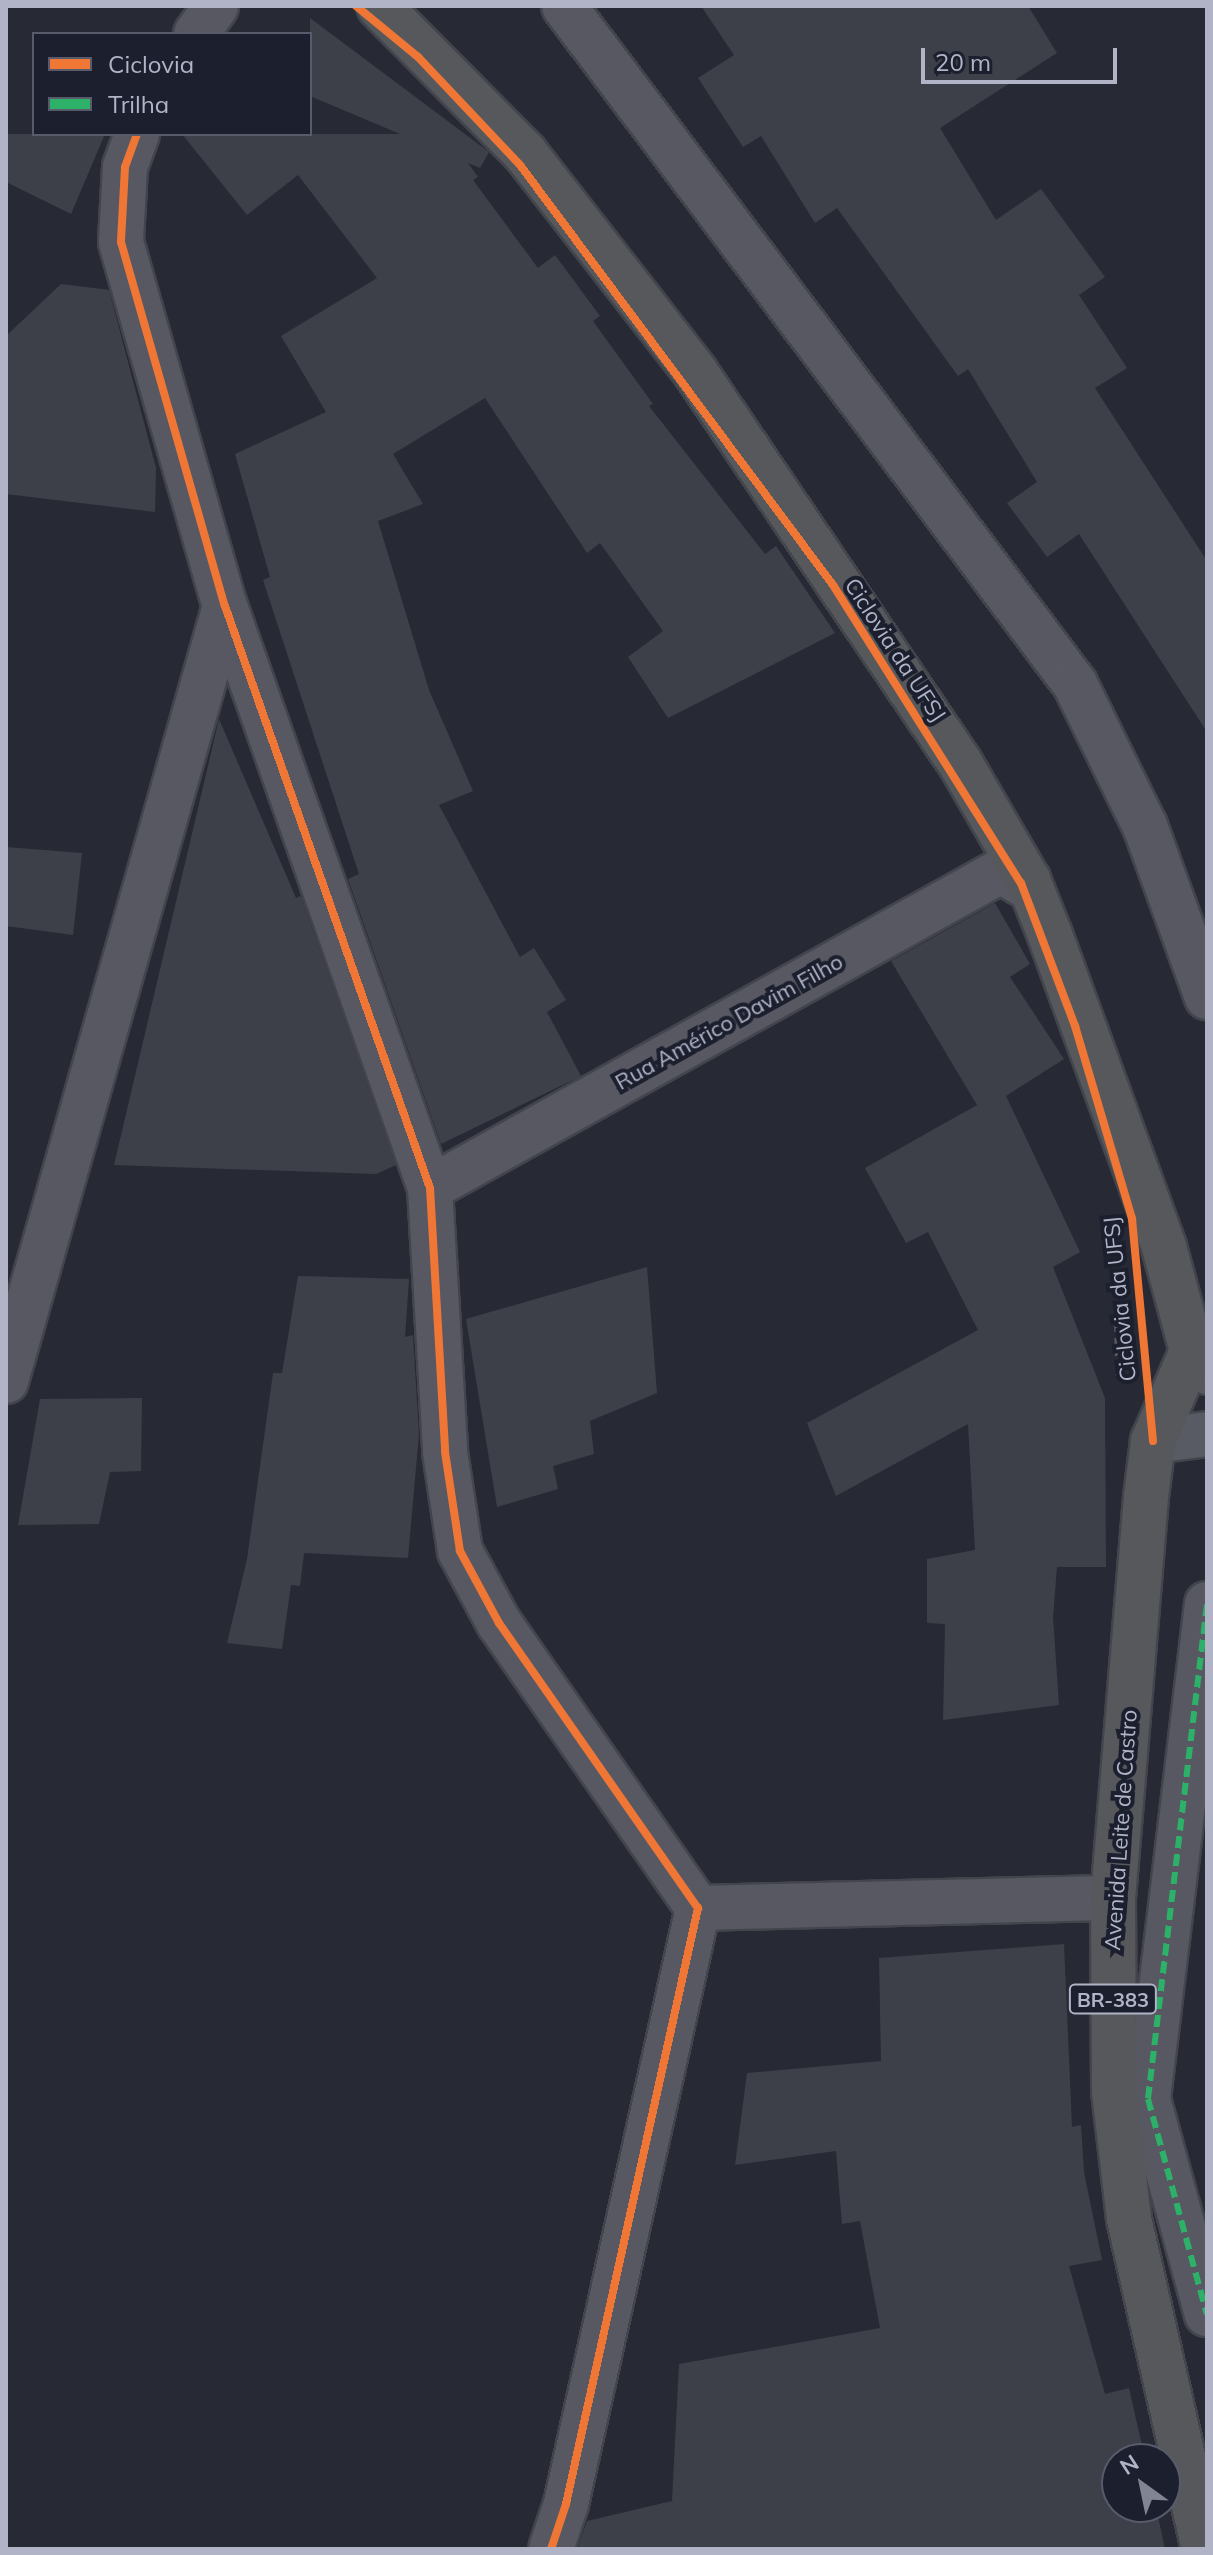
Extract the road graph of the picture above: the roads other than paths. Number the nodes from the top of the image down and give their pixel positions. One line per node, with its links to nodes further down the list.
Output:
1 (216, 6): 4 (street)
2 (379, 6): 7 (highway, Avenida Leite de Castro)
3 (564, 6): 8 (street)
4 (197, 32)
5 (136, 136): 6 (street)
6 (225, 606): 9 (street); 11 (street)
7 (1028, 880): 9 (street, Rua Américo Davim Filho); 10 (highway, Avenida Leite de Castro)
8 (1207, 997)
9 (430, 1188): 16 (street)
10 (1200, 1361): 13 (highway, Avenida Leite de Castro)
11 (6, 1381)
12 (1207, 1434): 13 (main road)
13 (1153, 1441): 15 (highway, Avenida Leite de Castro / BR-383)
14 (1207, 1604): 17 (street)
15 (1113, 1898): 16 (street); 19 (highway, Avenida Leite de Castro / BR-383)
16 (698, 1908): 18 (street)
17 (1207, 2314)
18 (551, 2549)
19 (1204, 2549)

